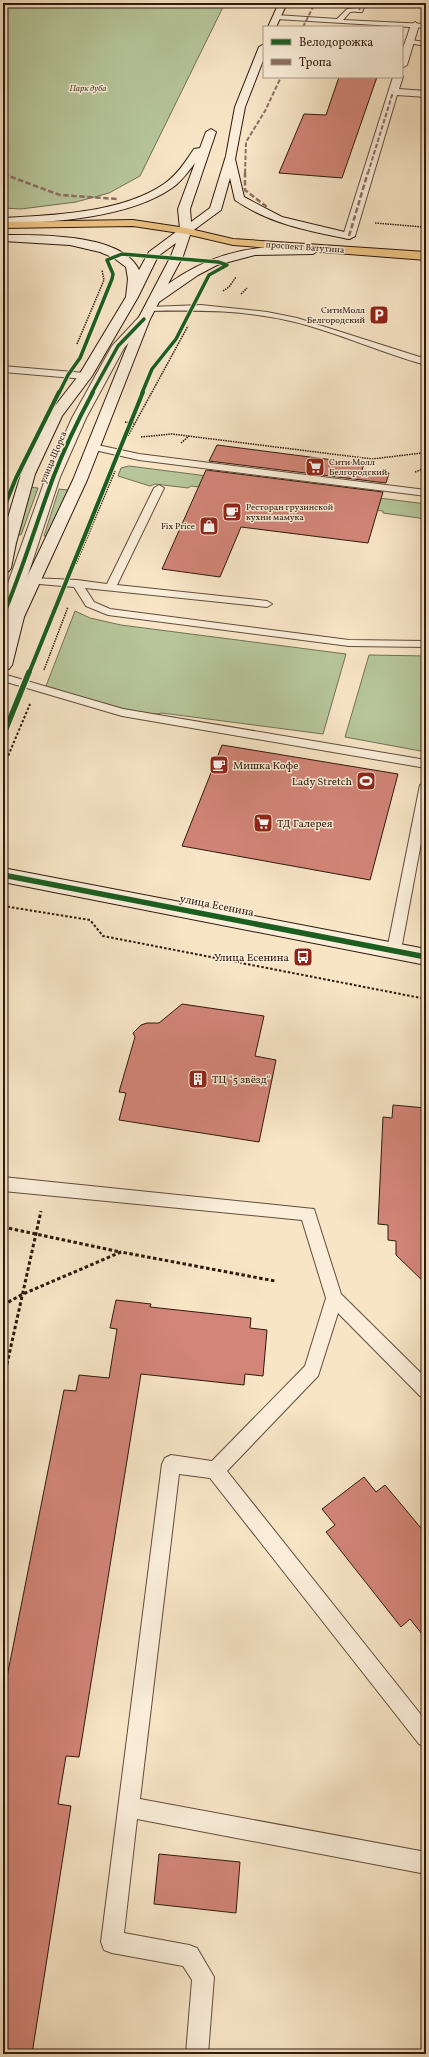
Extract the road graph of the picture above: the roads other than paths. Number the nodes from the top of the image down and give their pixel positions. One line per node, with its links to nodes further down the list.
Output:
1 (283, 3): 3 (main road)
2 (361, 6): 4 (lane)
3 (276, 17): 4 (lane); 6 (main road)
4 (338, 21): 5 (lane)
5 (415, 25): 7 (lane); 8 (main road)
6 (272, 26)
7 (426, 26)
8 (410, 42): 9 (lane); 11 (main road)
9 (426, 44)
10 (263, 50): 16 (main road)
11 (403, 62)
12 (398, 78): 13 (main road)
13 (393, 90): 14 (main road); 15 (main road); 25 (main road)
14 (426, 91)
15 (426, 94)
16 (240, 107): 17 (main road); 18 (main road)
17 (228, 117)
18 (231, 156): 22 (main road); 25 (main road)
19 (3, 221): 22 (main road)
20 (3, 225): 22 (main road, проспект Ватутина)
21 (230, 230): 22 (main road, проспект Ватутина)
22 (186, 231): 24 (main road, проспект Ватутина); 29 (main road, проспект Ватутина); 30 (main road, улица Щорса); 31 (main road, улица Щорса)
23 (282, 232): 25 (main road, проспект Ватутина)
24 (144, 236)
25 (349, 236): 28 (main road, проспект Ватутина)
26 (3, 237): 27 (main road); 30 (main road)
27 (106, 237)
28 (365, 238)
29 (426, 256): 31 (main road)
30 (132, 297): 32 (main road, улица Щорса)
31 (149, 309): 33 (main road, улица Щорса); 34 (lane); 37 (main road, улица Щорса)
32 (122, 315): 33 (main road, улица Щорса); 36 (main road, улица Щорса)
33 (118, 346): 48 (main road, улица Щорса)
34 (426, 362)
35 (3, 369): 36 (lane)
36 (85, 376): 42 (main road, улица Щорса)
37 (93, 447): 41 (lane); 44 (main road, улица Щорса)
38 (174, 458): 39 (lane)
39 (396, 483)
40 (159, 488): 46 (lane)
41 (426, 494)
42 (5, 543): 43 (main road, улица Щорса)
43 (3, 568)
44 (32, 581): 45 (lane); 50 (main road, улица Щорса)
45 (77, 584): 46 (lane); 49 (lane)
46 (111, 587): 47 (lane)
47 (267, 604)
48 (3, 616)
49 (426, 644)
50 (3, 665)
51 (3, 677): 52 (lane)
52 (426, 764)
53 (426, 785): 55 (lane)
54 (3, 875): 55 (main road, улица Есенина)
55 (394, 950): 56 (main road, улица Есенина)
56 (426, 957)
57 (3, 1184): 58 (lane)
58 (334, 1298): 59 (lane); 60 (lane)
59 (426, 1390)
60 (215, 1470): 61 (lane); 62 (lane)
61 (426, 1737)
62 (128, 1807): 63 (lane); 64 (lane)
63 (426, 1863)
64 (197, 2054)

